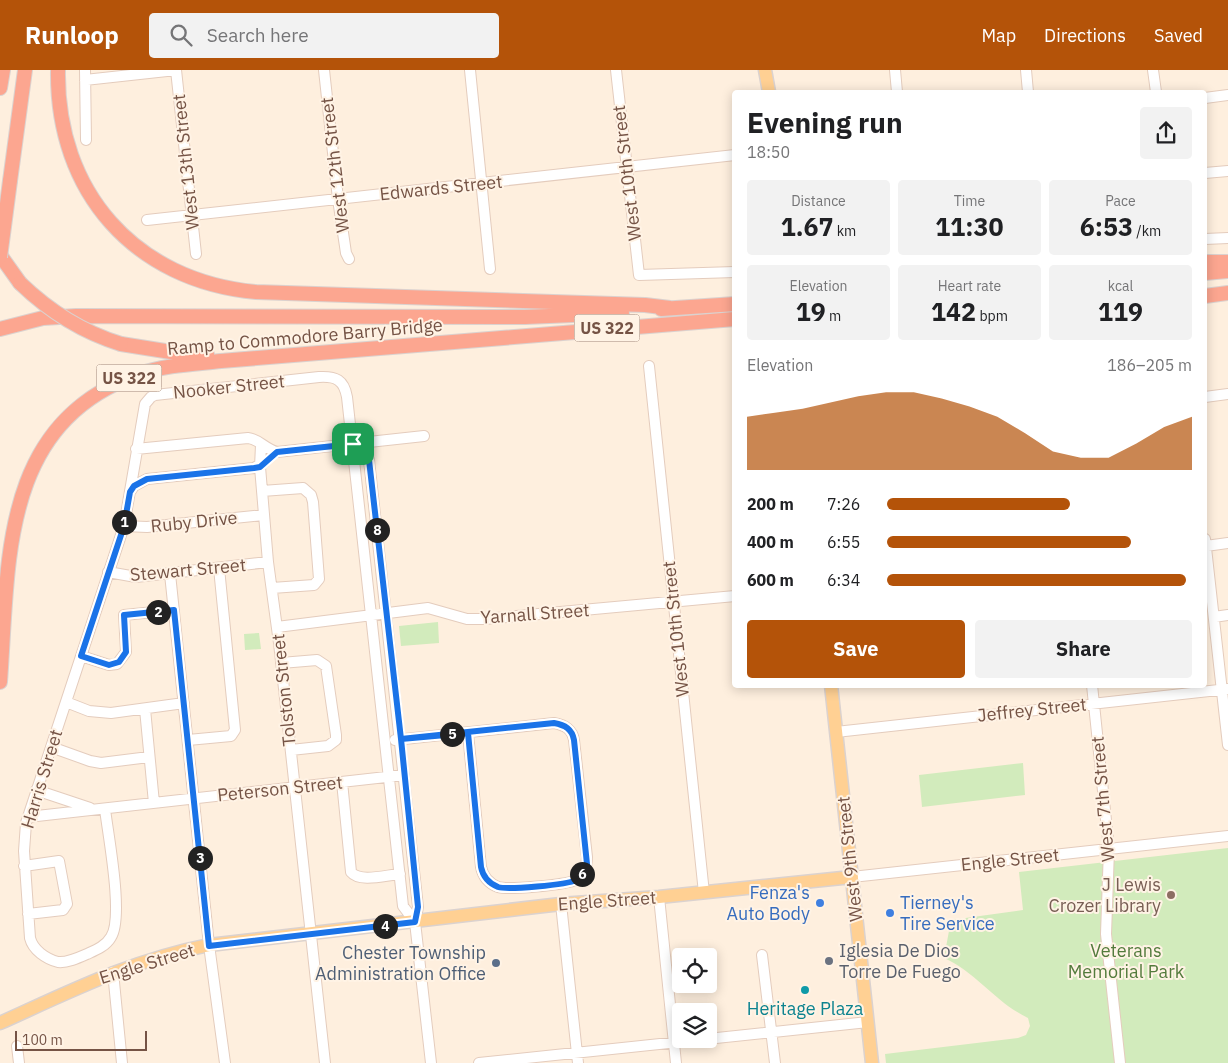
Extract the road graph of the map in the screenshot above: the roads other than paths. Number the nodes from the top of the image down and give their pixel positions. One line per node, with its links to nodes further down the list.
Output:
1 (3, 70): 13 (highway)
2 (25, 70): 32 (highway, bridge)
3 (58, 70): 45 (highway)
4 (176, 70): 12 (street); 27 (street, West 13th Street)
5 (324, 70): 26 (street, West 12th Street)
6 (470, 70): 25 (street)
7 (616, 70): 22 (street, West 10th Street)
8 (766, 70): 14 (main road)
9 (895, 70): 15 (street)
10 (1026, 70): 16 (street)
11 (1153, 70): 17 (street)
12 (85, 75): 20 (street)
13 (0, 88)
14 (769, 90)
15 (897, 90)
16 (1028, 90)
17 (1156, 90)
18 (1228, 95): 19 (street)
19 (1207, 98)
20 (86, 140)
21 (732, 156): 22 (street, Edwards Street)
22 (626, 168): 25 (street, Edwards Street); 38 (street, West 10th Street)
23 (1228, 171): 24 (street)
24 (1207, 173)
25 (482, 183): 26 (street, Edwards Street); 36 (street)
26 (338, 199): 27 (street, Edwards Street); 33 (street, West 12th Street)
27 (193, 215): 28 (street, Edwards Street); 31 (street, West 13th Street)
28 (147, 220)
29 (1228, 238): 30 (street)
30 (1207, 239)
31 (196, 254)
32 (0, 256): 48 (highway, bridge)
33 (349, 259)
34 (1207, 262): 35 (highway)
35 (1228, 262)
36 (490, 269)
37 (1228, 271): 39 (highway)
38 (732, 272)
39 (1207, 273)
40 (1228, 287): 41 (highway)
41 (1207, 289)
42 (1228, 293): 43 (highway)
43 (1207, 296)
44 (732, 304): 45 (highway, US 322)
45 (670, 308): 47 (highway, US 322)
46 (732, 319): 48 (highway, US 322)
47 (0, 329)
48 (480, 338): 82 (highway, Ramp to Commodore Barry Bridge / US 322)
49 (649, 366): 73 (street, West 10th Street)
50 (1228, 394): 51 (street)
51 (1207, 397)
52 (424, 436): 53 (street)
53 (353, 444): 55 (street, Nooker Street); 56 (street); 75 (street); 77 (street)
54 (261, 445): 55 (street); 56 (street); 57 (street, Tolston Street)
55 (136, 450): 58 (street, Nooker Street)
56 (277, 452): 57 (street)
57 (260, 467): 59 (street); 60 (street, Tolston Street)
58 (132, 470): 59 (street); 61 (street, Nooker Street)
59 (147, 479): 61 (street)
60 (262, 491): 62 (street, Tolston Street); 71 (street)
61 (130, 492): 63 (street, Harris Street)
62 (264, 515): 63 (street, Ruby Drive); 67 (street, Tolston Street)
63 (124, 526): 69 (street, Harris Street)
64 (1207, 542): 65 (street)
65 (1228, 543)
66 (1207, 559): 78 (street)
67 (268, 562): 68 (street, Stewart Street); 71 (street, Tolston Street)
68 (219, 568): 70 (street, Stewart Street); 93 (street)
69 (108, 572): 70 (street, Stewart Street); 80 (street, Harris Street)
70 (170, 574): 74 (street)
71 (272, 588): 79 (street, Tolston Street)
72 (732, 596): 73 (street, Yarnall Street)
73 (673, 602): 75 (street, Yarnall Street); 113 (street, West 10th Street)
74 (174, 610): 80 (street); 87 (street)
75 (386, 613): 77 (street, Yarnall Street); 92 (street)
76 (1228, 615): 78 (street)
77 (371, 616): 79 (street, Yarnall Street); 94 (street)
78 (1214, 617): 85 (street)
79 (277, 627): 81 (street, Tolston Street)
80 (81, 656): 86 (street, Harris Street)
81 (281, 663): 97 (street, Tolston Street); 97 (street)
82 (0, 682)
83 (831, 688): 90 (main road, West 9th Street)
84 (1092, 688): 88 (street, West 7th Street)
85 (1225, 689): 88 (street, Jeffrey Street); 95 (street)
86 (66, 702): 89 (street); 96 (street, Harris Street)
87 (184, 703): 89 (street); 93 (street)
88 (1094, 704): 90 (street, Jeffrey Street); 109 (street, West 7th Street)
89 (145, 708): 98 (street)
90 (836, 732): 112 (main road, West 9th Street)
91 (468, 733): 91 (street); 92 (street)
92 (401, 739): 94 (street); 99 (street)
93 (188, 740): 104 (street)
94 (385, 741): 100 (street)
95 (1228, 745)
96 (51, 747): 98 (street); 103 (street, Harris Street)
97 (291, 750): 102 (street, Tolston Street)
98 (149, 757): 105 (street)
99 (404, 775): 100 (street, Peterson Street); 117 (street)
100 (388, 777): 101 (street, Peterson Street); 111 (street)
101 (342, 782): 102 (street, Peterson Street); 111 (street)
102 (295, 788): 104 (street, Peterson Street); 118 (street, Tolston Street)
103 (36, 790): 106 (street, Peterson Street); 107 (street, Harris Street)
104 (194, 798): 105 (street, Peterson Street); 119 (street)
105 (154, 803): 106 (street, Peterson Street)
106 (100, 809): 107 (street, Peterson Street); 116 (street, Harris Street)
107 (28, 817): 110 (street, Harris Street)
108 (1228, 836): 109 (street, Engle Street)
109 (1109, 849): 112 (street, Engle Street); 140 (street, West 7th Street)
110 (24, 866): 116 (street, Harris Street); 116 (street)
111 (400, 874): 117 (street)
112 (852, 876): 113 (main road, Engle Street); 123 (main road, West 9th Street)
113 (704, 893): 114 (main road, Engle Street)
114 (659, 897): 115 (main road, Engle Street); 122 (street)
115 (561, 904): 117 (main road, Engle Street); 130 (street)
116 (28, 914)
117 (415, 922): 118 (main road, Engle Street); 135 (street)
118 (311, 934): 119 (main road, Engle Street); 134 (street)
119 (209, 946): 121 (main road, Engle Street); 133 (street)
120 (762, 955): 125 (street)
121 (113, 972): 124 (main road, Engle Street); 132 (street)
122 (672, 1015)
123 (868, 1022): 125 (street); 139 (main road, West 9th Street)
124 (0, 1024)
125 (770, 1032): 126 (street); 138 (street)
126 (717, 1038)
127 (672, 1042): 130 (street)
128 (17, 1046): 131 (street)
129 (675, 1048): 137 (street)
130 (578, 1058): 136 (street)
131 (19, 1063)
132 (122, 1063)
133 (225, 1063)
134 (325, 1063)
135 (431, 1063)
136 (479, 1063)
137 (676, 1063)
138 (775, 1063)
139 (872, 1063)
140 (1120, 1063)

